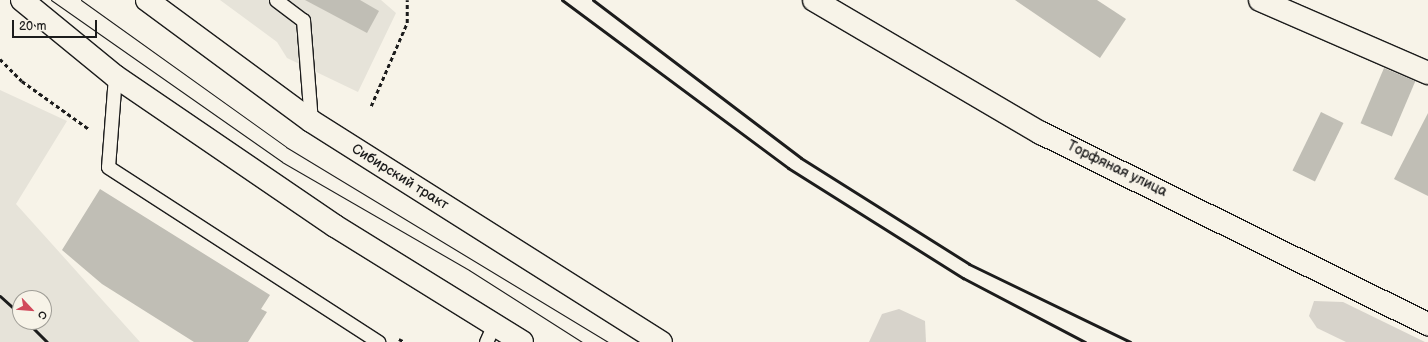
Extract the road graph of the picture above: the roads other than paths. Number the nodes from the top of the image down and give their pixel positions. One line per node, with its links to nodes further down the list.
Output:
1 (22, 0): 7 (main road)
2 (147, 0): 8 (main road, Сибирский тракт)
3 (276, 0): 8 (lane)
4 (814, 0): 9 (main road, Торфяная улица)
5 (1260, 0): 6 (main road)
6 (1428, 73)
7 (115, 76): 10 (main road); 11 (lane)
8 (311, 121): 13 (main road, Сибирский тракт)
9 (1428, 324)
10 (490, 336): 12 (main road)
11 (378, 342)
12 (522, 342)
13 (661, 342)

